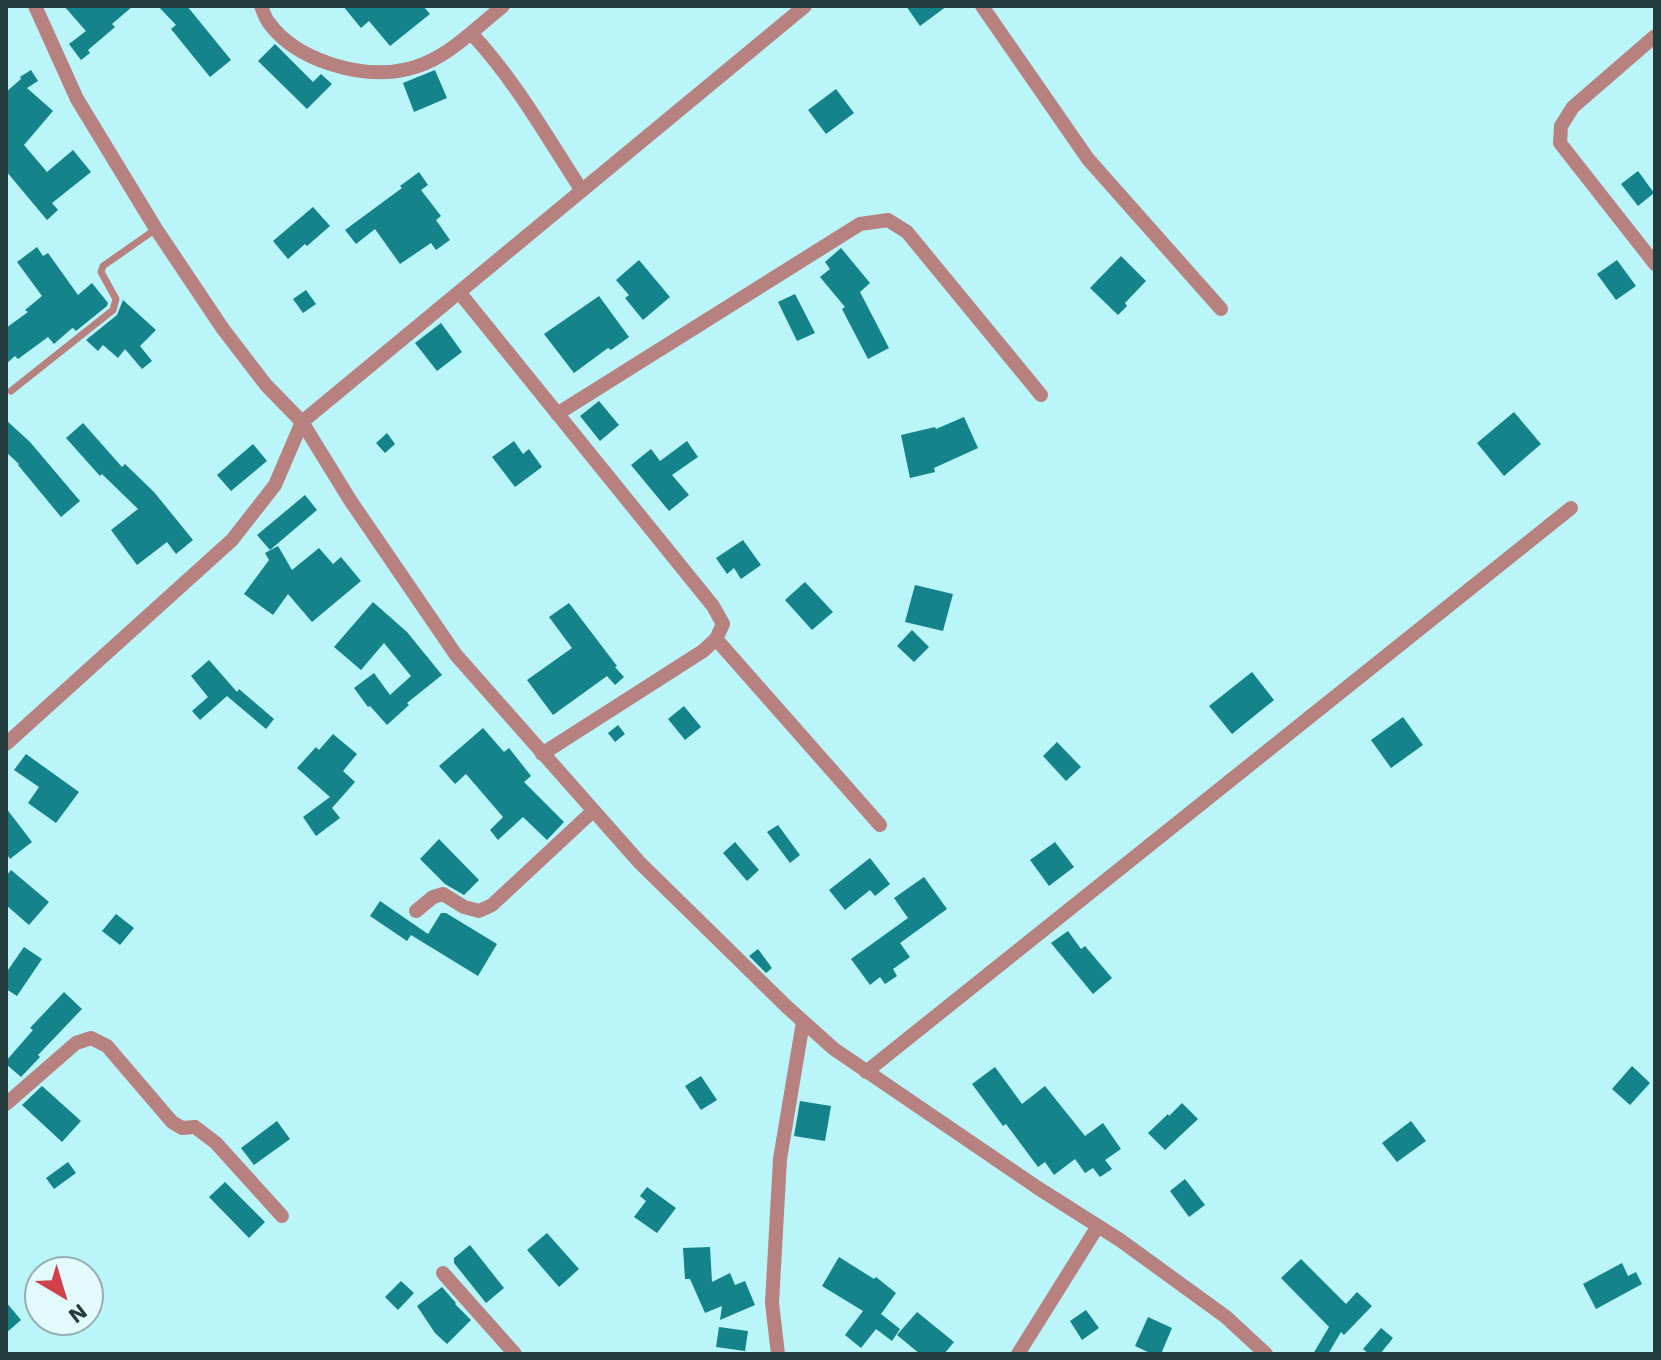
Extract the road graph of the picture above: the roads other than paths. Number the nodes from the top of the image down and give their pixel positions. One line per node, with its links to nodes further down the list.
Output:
1 (36, 6): 9 (street)
2 (261, 6): 6 (street)
3 (503, 6): 6 (street)
4 (805, 6): 8 (street)
5 (982, 6): 12 (street)
6 (471, 33): 8 (street)
7 (1655, 36): 10 (street)
8 (582, 191): 11 (street)
9 (156, 229): 13 (lane); 16 (street)
10 (1655, 264)
11 (459, 292): 15 (street); 16 (street)
12 (1221, 309)
13 (11, 391)
14 (1041, 395): 15 (street)
15 (557, 414): 18 (street)
16 (302, 422): 19 (street); 20 (street)
17 (1571, 508): 25 (street)
18 (716, 639): 20 (street); 22 (street)
19 (6, 744)
20 (542, 754): 21 (street)
21 (593, 811): 23 (street); 24 (street)
22 (880, 825)
23 (416, 911)
24 (803, 1022): 25 (street); 31 (street)
25 (866, 1072): 28 (street)
26 (6, 1104): 27 (street)
27 (282, 1216)
28 (1098, 1226): 32 (street); 33 (street)
29 (443, 1273): 30 (street)
30 (515, 1354)
31 (778, 1354)
32 (1018, 1354)
33 (1266, 1354)

